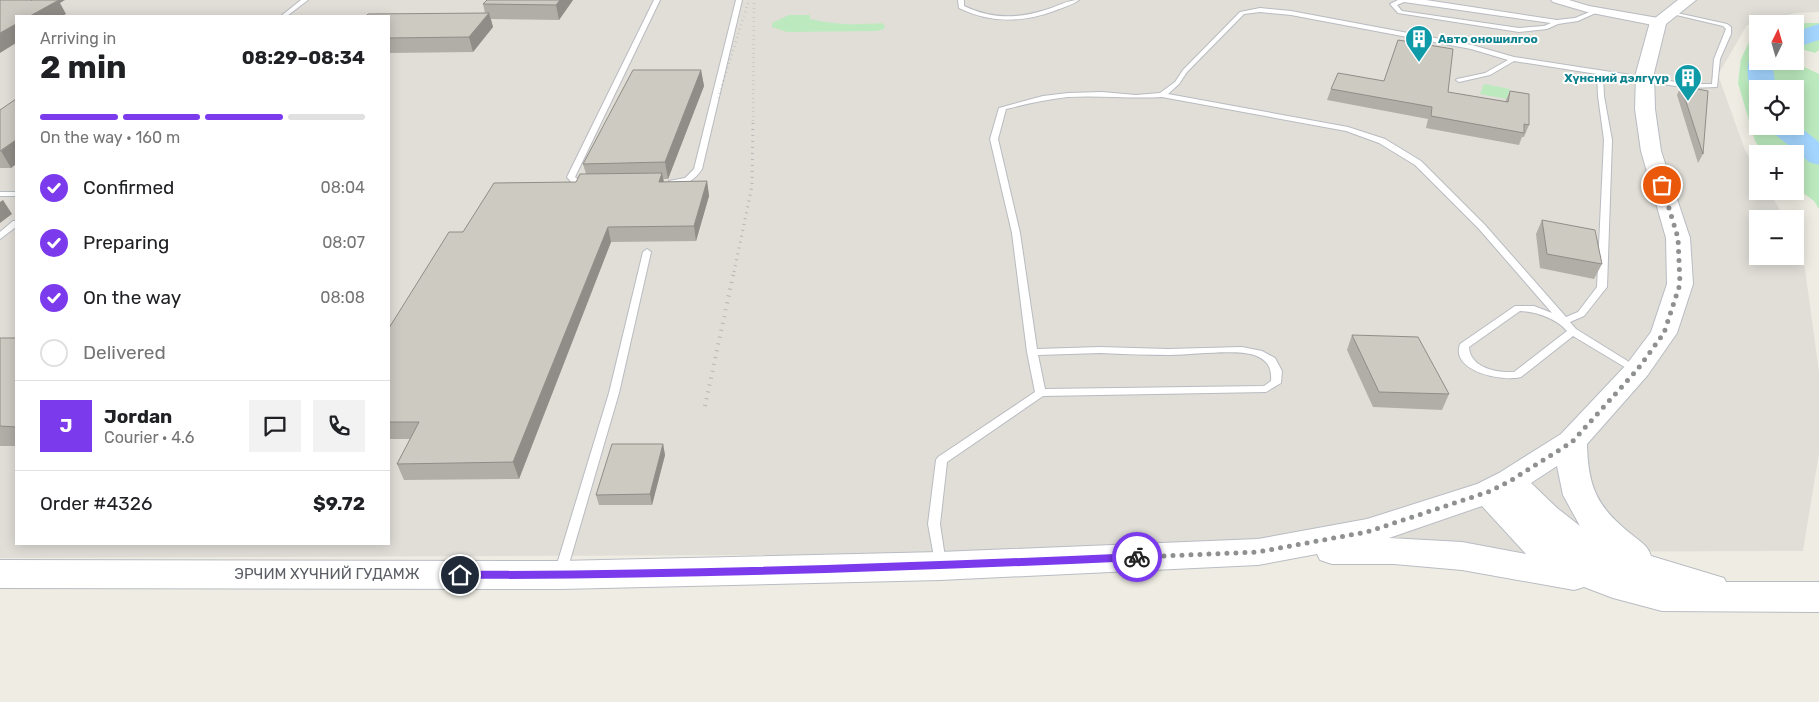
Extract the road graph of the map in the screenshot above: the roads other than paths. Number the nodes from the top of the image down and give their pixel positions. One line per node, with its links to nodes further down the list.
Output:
1 (305, 0): 9 (lane)
2 (657, 0): 16 (lane)
3 (740, 0): 17 (lane)
4 (961, 0): 5 (lane)
5 (1076, 0)
6 (1557, 0): 7 (street)
7 (1597, 11): 8 (street); 10 (lane)
8 (1672, 11): 13 (main road, ЭРЧИМ ХҮЧНИЙ ГУДАМЖ); 13 (lane)
9 (285, 15)
10 (1558, 22): 10 (lane)
11 (1513, 59): 12 (lane); 14 (lane); 15 (lane)
12 (1600, 72): 13 (lane); 23 (lane)
13 (1645, 78): 26 (main road, ЭРЧИМ ХҮЧНИЙ ГУДАМЖ)
14 (1459, 80)
15 (1162, 95): 23 (lane); 25 (lane)
16 (595, 184)
17 (668, 184)
18 (0, 194): 19 (lane)
19 (15, 194)
20 (15, 224): 21 (lane)
21 (0, 236)
22 (647, 252): 34 (lane)
23 (1563, 320): 24 (lane); 24 (lane)
24 (1573, 330): 26 (lane)
25 (1032, 352): 27 (lane); 27 (lane)
26 (1637, 370): 28 (main road, ЭРЧИМ ХҮЧНИЙ ГУДАМЖ)
27 (1041, 392): 31 (lane)
28 (1572, 442): 29 (main road, ЭРЧИМ ХҮЧНИЙ ГУДАМЖ); 32 (main road)
29 (1499, 487): 30 (main road, ЭРЧИМ ХҮЧНИЙ ГУДАМЖ); 32 (main road); 35 (main road)
30 (1258, 552): 31 (main road, ЭРЧИМ ХҮЧНИЙ ГУДАМЖ); 35 (main road)
31 (940, 566): 34 (main road, ЭРЧИМ ХҮЧНИЙ ГУДАМЖ)
32 (1653, 570): 36 (main road)
33 (0, 574): 34 (main road, ЭРЧИМ ХҮЧНИЙ ГУДАМЖ)
34 (560, 575)
35 (1613, 584): 36 (main road)
36 (1739, 596): 37 (main road)
37 (1819, 597)

